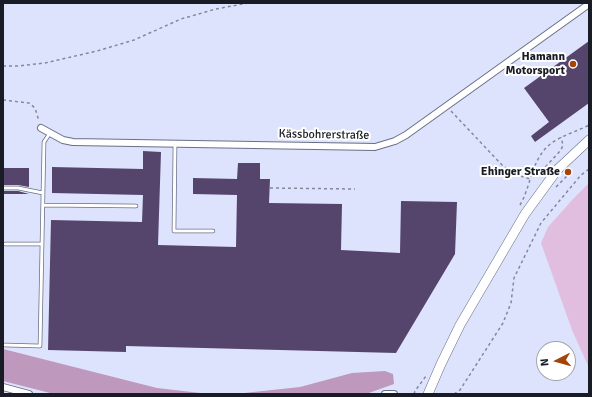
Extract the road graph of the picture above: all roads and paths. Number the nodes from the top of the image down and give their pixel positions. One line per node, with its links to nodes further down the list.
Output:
1 (248, 3): 3 (path)
2 (589, 4): 5 (street, Kässbohrerstraße)
3 (3, 66)
4 (3, 100): 6 (path)
5 (447, 107): 10 (street, Kässbohrerstraße); 13 (path)
6 (41, 128): 7 (street, Kässbohrerstraße)
7 (50, 133): 10 (street, Kässbohrerstraße); 17 (lane)
8 (562, 138): 12 (path)
9 (589, 140): 28 (main road)
10 (175, 144): 20 (lane)
11 (589, 169): 29 (path)
12 (531, 174)
13 (530, 179)
14 (3, 188): 17 (lane)
15 (270, 188): 16 (path)
16 (355, 190)
17 (43, 193): 18 (lane)
18 (43, 205): 19 (lane); 22 (lane)
19 (136, 206)
20 (213, 231)
21 (5, 244): 22 (lane)
22 (42, 244): 23 (lane)
23 (5, 345)
24 (3, 387): 25 (street)
25 (28, 394)
26 (385, 394): 27 (street)
27 (394, 394)
28 (428, 394)
29 (454, 394)

